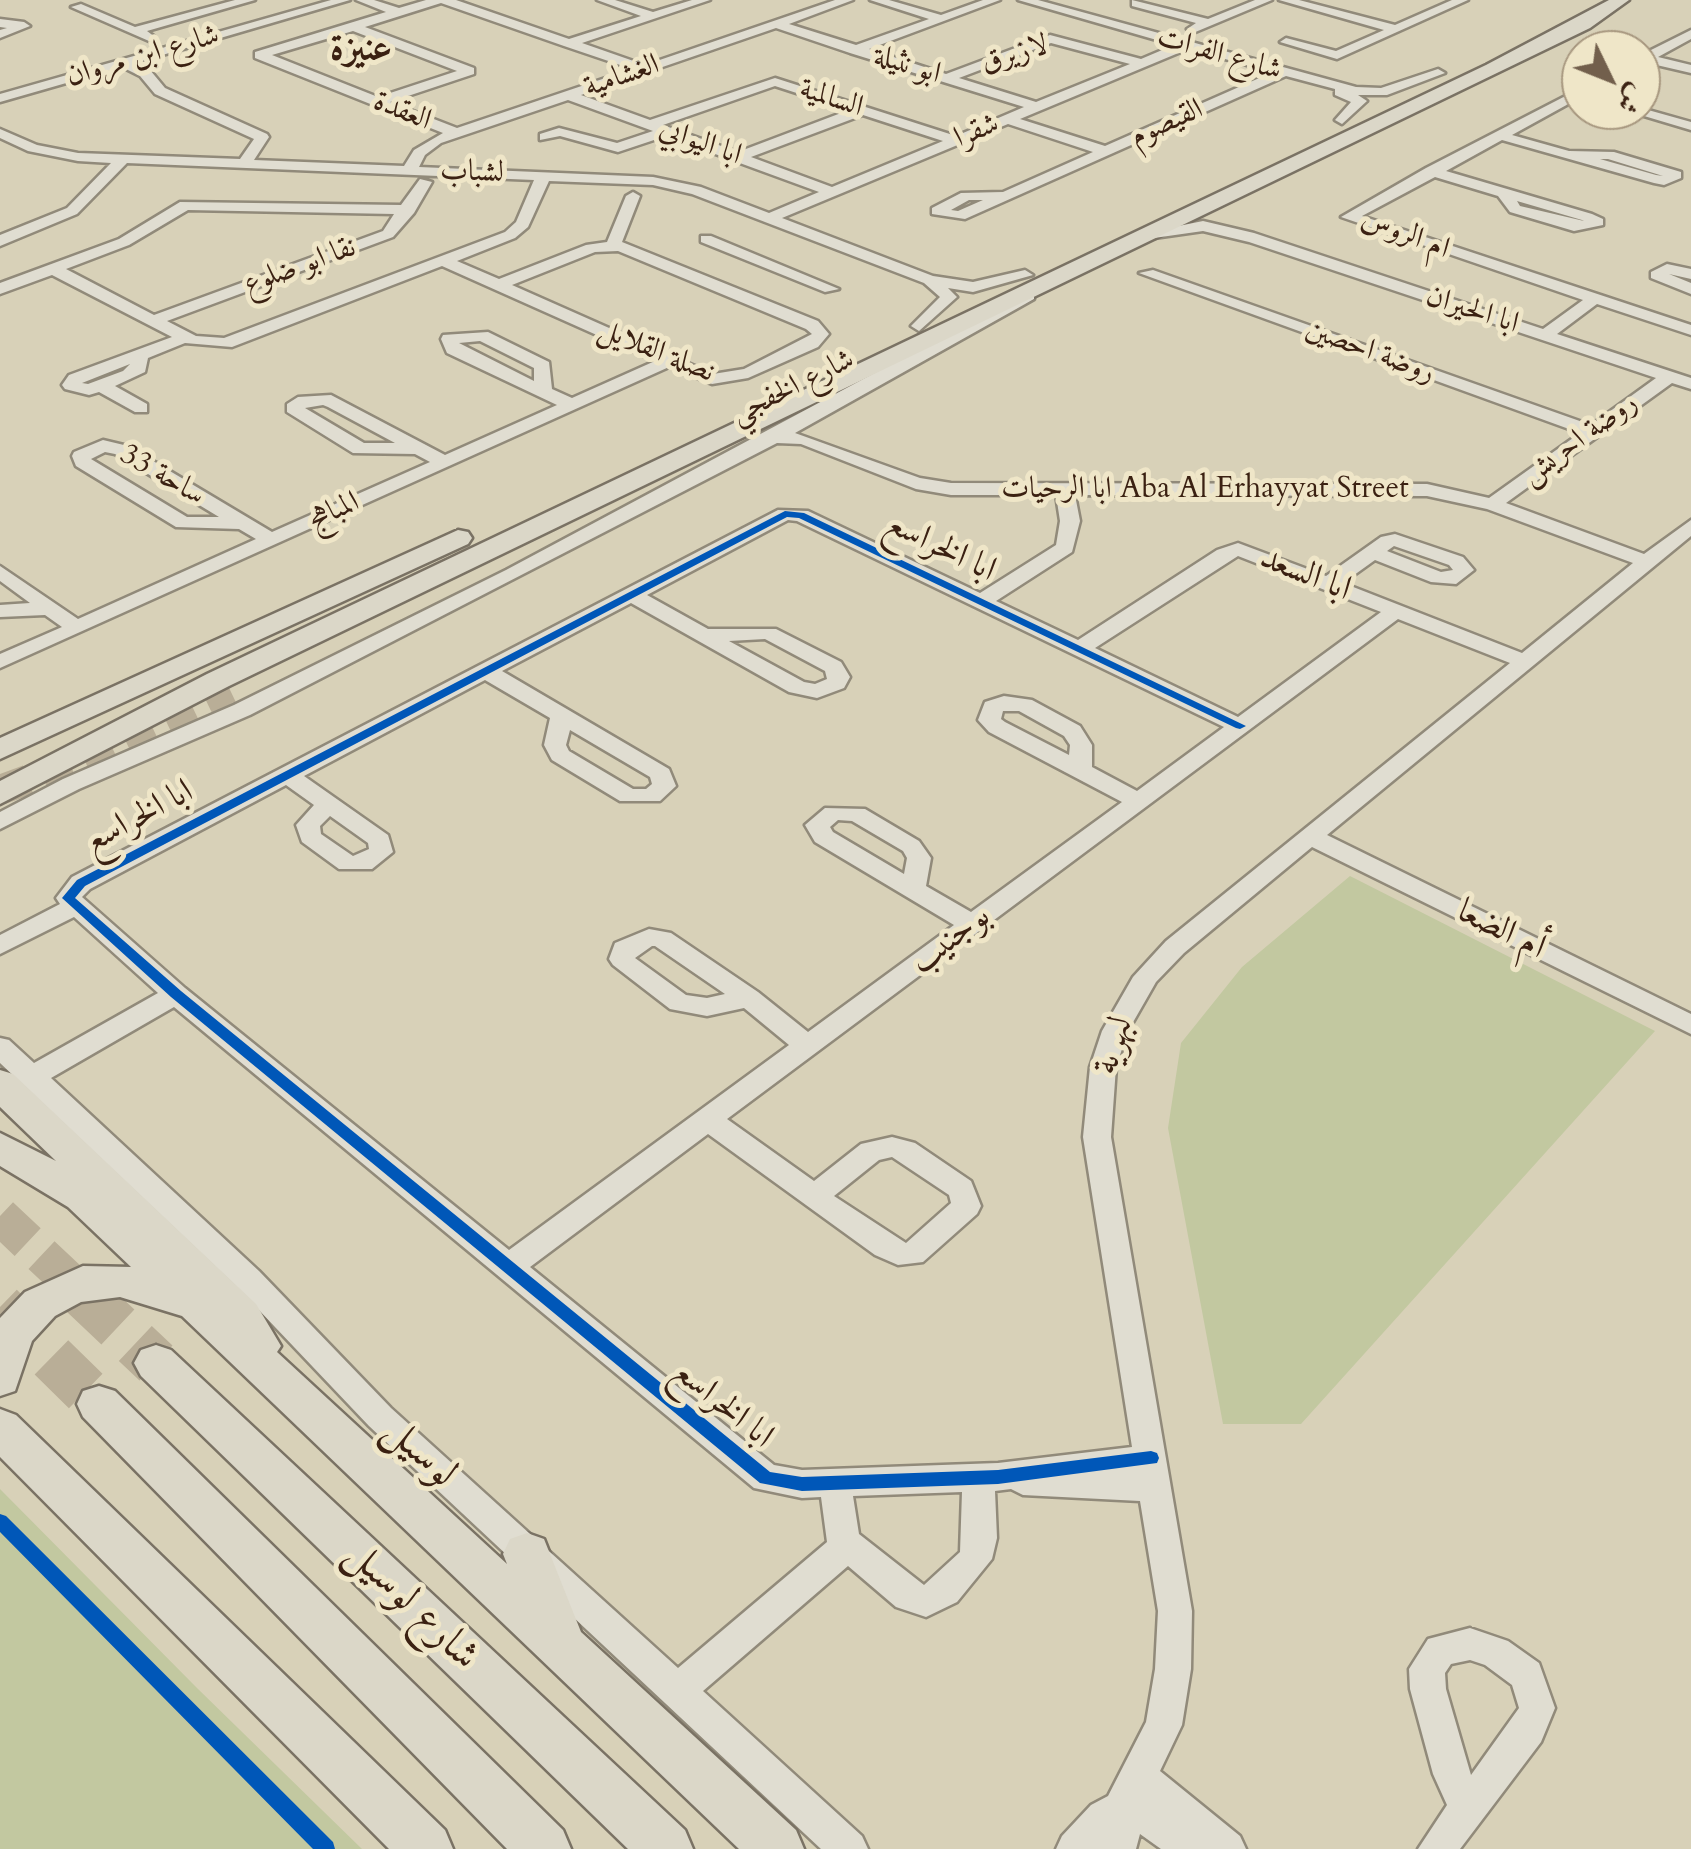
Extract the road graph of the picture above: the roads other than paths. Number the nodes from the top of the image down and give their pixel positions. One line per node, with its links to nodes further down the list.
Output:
1 (96, 0): 28 (street)
2 (249, 0): 28 (street)
3 (344, 0): 33 (street, شارع ابن مروان)
4 (362, 0): 18 (street)
5 (442, 0): 18 (street, العقدة); 31 (street)
6 (603, 0): 19 (street)
7 (704, 0): 19 (street)
8 (847, 0): 24 (street, الغشامية)
9 (876, 0): 20 (street)
10 (994, 0): 20 (street)
11 (1024, 0): 21 (street, شارع الفرات)
12 (1266, 0): 23 (street)
13 (1285, 0): 26 (street)
14 (1462, 0): 26 (street)
15 (1622, 0): 78 (highway, شارع الخفجي)
16 (1140, 1): 21 (street); 23 (street)
17 (1574, 6): 43 (highway, شارع الخفجي)
18 (397, 12): 25 (street, العقدة)
19 (653, 16): 31 (street)
20 (941, 19): 34 (street)
21 (1093, 20): 32 (street, شارع الفرات)
22 (0, 23): 29 (street)
23 (1209, 23): 27 (street)
24 (776, 24): 34 (street, ابو نثيلة); 40 (street, الغشامية)
25 (352, 26): 48 (street); 48 (street, العقدة)
26 (1397, 29): 35 (street)
27 (1193, 30)
28 (134, 32): 33 (street)
29 (0, 34)
30 (1691, 34): 36 (street)
31 (569, 44): 40 (street)
32 (1186, 46): 38 (street, شقرا); 42 (street, شارع الفرات)
33 (175, 48): 37 (street, شارع ابن مروان)
34 (855, 50): 45 (street, ابو نثيلة)
35 (1349, 50)
36 (1661, 50)
37 (124, 62): 47 (street, شارع ابن مروان); 69 (street)
38 (1142, 63): 45 (street, لازيرق); 50 (street, شقرا)
39 (1661, 63): 41 (street)
40 (645, 69): 46 (street, الغشامية)
41 (1691, 69)
42 (1282, 73): 44 (street, شارع الفرات); 65 (street, القيصوم)
43 (1438, 74): 44 (street, شارع الفرات); 56 (highway, شارع الخفجي)
44 (1298, 77): 56 (street, شارع الفرات)
45 (946, 78): 50 (street, ابو نثيلة)
46 (568, 95): 57 (street, ابا اليوابي); 61 (street, الغشامية)
47 (0, 98)
48 (377, 102): 61 (street, العقدة)
49 (1561, 104): 62 (street, ام الروس)
50 (1037, 107): 55 (street, شقرا)
51 (862, 110): 57 (street, السالمية); 64 (street, السالمية); 67 (street)
52 (1661, 113): 53 (street)
53 (1691, 115)
54 (1661, 118): 58 (street)
55 (1006, 120): 64 (street, شقرا); 65 (street, القيصوم)
56 (1342, 120): 91 (highway, شارع الخفجي)
57 (650, 124): 59 (street, ابا اليوابي)
58 (1691, 126)
59 (666, 131): 63 (street); 67 (street, ابا اليوابي)
60 (0, 133): 68 (street, لشباب)
61 (456, 133): 70 (street, الغشامية)
62 (1498, 135): 66 (street); 71 (street, ام الروس)
63 (576, 138)
64 (956, 140): 74 (street, شقرا)
65 (1106, 151): 77 (street, القيصوم)
66 (1568, 155): 66 (street)
67 (739, 158): 74 (street, ابا اليوابي)
68 (122, 160): 69 (street, لشباب); 84 (street)
69 (244, 165): 70 (street, لشباب)
70 (409, 171): 72 (street, لشباب)
71 (1432, 171): 75 (street); 98 (street, ام الروس)
72 (544, 175): 80 (street, لشباب); 86 (street)
73 (425, 182): 79 (street, نقا ابو ضلوع)
74 (833, 192): 80 (street, شقرا)
75 (1504, 193): 75 (street)
76 (633, 196): 85 (street)
77 (1005, 196)
78 (1226, 196): 81 (highway, شارع الخفجي); 82 (street, ابا الحيران)
79 (408, 210): 88 (street); 99 (street, نقا ابو ضلوع)
80 (768, 218): 92 (street, لشباب)
81 (1144, 235): 82 (street, ابا الحيران); 91 (highway, شارع الخفجي)
82 (1254, 238): 103 (street, ابا الحيران)
83 (706, 239): 87 (street)
84 (0, 241)
85 (613, 246): 94 (street); 97 (street, نصلة القلايل)
86 (444, 260): 94 (street, نصلة القلايل); 104 (street)
87 (781, 269): 95 (street); 97 (street)
88 (55, 270): 93 (street); 99 (street)
89 (1147, 273): 115 (street, روضة احصين)
90 (1691, 274): 96 (street)
91 (1035, 279): 92 (street, لشباب); 100 (highway, شارع الخفجي); 101 (highway, شارع الخفجي); 114 (street, شارع الخفجي)
92 (930, 280): 101 (street)
93 (4, 284)
94 (499, 285): 106 (street, نصلة القلايل)
95 (831, 289)
96 (1691, 289)
97 (729, 291): 106 (street, نصلة القلايل)
98 (1594, 299): 102 (street, ام الروس); 103 (street)
99 (152, 322): 104 (street)
100 (962, 323): 139 (highway); 147 (highway, شارع الخفجي)
101 (919, 326): 111 (highway, شارع الخفجي)
102 (1691, 330)
103 (1540, 334): 107 (street, ابا الحيران)
104 (186, 337): 105 (street)
105 (139, 355): 110 (street); 110 (street)
106 (668, 362): 112 (street, المباهج)
107 (1669, 376): 109 (street, ابا الحيران); 115 (street, روضة احريش)
108 (535, 384): 112 (street)
109 (1691, 384)
110 (101, 386): 113 (street)
111 (765, 401): 142 (highway); 144 (highway, شارع الخفجي)
112 (572, 405): 118 (street, المباهج)
113 (141, 408)
114 (806, 420): 116 (street, شارع الخفجي); 119 (street)
115 (1592, 431): 121 (street, روضة احريش)
116 (775, 437): 119 (street); 146 (street, شارع الخفجي)
117 (391, 442): 118 (street)
118 (444, 462): 124 (street, المباهج)
119 (875, 468): 120 (street, ابا الرحيات Aba Al Erhayyat Street)
120 (1057, 490): 121 (street, ابا الرحيات Aba Al Erhayyat Street); 130 (street)
121 (1492, 504): 126 (street, ابا الرحيات Aba Al Erhayyat Street)
122 (219, 517): 122 (street, ساحة 33); 124 (street, ساحة 33)
123 (1691, 526): 126 (street, لبهرية)
124 (271, 540): 133 (street, المباهج)
125 (1374, 552): 128 (street)
126 (1646, 562): 137 (street, لبهرية)
127 (0, 572): 131 (street)
128 (1328, 584): 132 (street, ابا السعد); 135 (street, ابا السعد)
129 (630, 593): 130 (street, ابا الخراسع); 134 (street); 138 (street, ابا الخراسع)
130 (980, 601): 135 (street, ابا الخراسع)
131 (18, 604): 133 (street)
132 (1395, 612): 137 (street, ابا السعد); 141 (street, بوجنيب)
133 (77, 628): 136 (street, المباهج)
134 (706, 635): 134 (street)
135 (1079, 649): 141 (street, ابا الخراسع)
136 (0, 662)
137 (1521, 665): 152 (street, لبهرية)
138 (484, 670): 140 (street); 145 (street, ابا الخراسع)
139 (231, 692)
140 (562, 716): 140 (street)
141 (1240, 726): 148 (street, بوجنيب)
142 (0, 750)
143 (1080, 770): 148 (street)
144 (0, 772)
145 (286, 774): 149 (street); 154 (street, ابا الخراسع)
146 (71, 784): 150 (highway); 151 (street)
147 (0, 794)
148 (1140, 800): 155 (street, بوجنيب)
149 (328, 804)
150 (0, 812)
151 (0, 822)
152 (1310, 836): 159 (street, أم الضعا); 173 (street, لبهرية)
153 (912, 889): 155 (street)
154 (72, 906): 156 (street); 157 (street, ابا الخراسع)
155 (972, 924): 160 (street, بوجنيب)
156 (0, 946)
157 (176, 994): 162 (street); 166 (street, ابا الخراسع)
158 (749, 998): 160 (street)
159 (1691, 1025)
160 (808, 1047): 163 (street, بوجنيب)
161 (0, 1048): 162 (street, لوسيل)
162 (15, 1081): 170 (highway); 177 (street, لوسيل)
163 (707, 1119): 165 (street); 166 (street, بوجنيب)
164 (0, 1147): 167 (highway)
165 (814, 1196): 165 (street)
166 (508, 1268): 175 (street, ابا الخراسع)
167 (195, 1306): 169 (highway); 170 (highway)
168 (156, 1363): 184 (highway, شارع لوسيل)
169 (0, 1378)
170 (284, 1390): 178 (highway)
171 (98, 1404): 183 (highway, شارع لوسيل)
172 (2, 1431): 182 (highway)
173 (1153, 1473): 174 (street, ابا الخراسع); 180 (street, لبهرية)
174 (988, 1477): 175 (street, ابا الخراسع); 176 (street)
175 (835, 1483): 176 (street)
176 (847, 1546): 179 (street)
177 (527, 1554): 178 (highway); 179 (street, لوسيل)
178 (563, 1650): 185 (highway)
179 (676, 1692): 186 (street, لوسيل)
180 (1128, 1795): 187 (street, لبهرية); 188 (street, لبهرية); 189 (street); 190 (street)
181 (1468, 1808): 191 (street)
182 (426, 1849)
183 (544, 1849)
184 (666, 1849)
185 (777, 1849)
186 (849, 1849)
187 (1075, 1849)
188 (1117, 1849)
189 (1192, 1849)
190 (1227, 1849)
191 (1437, 1849)

